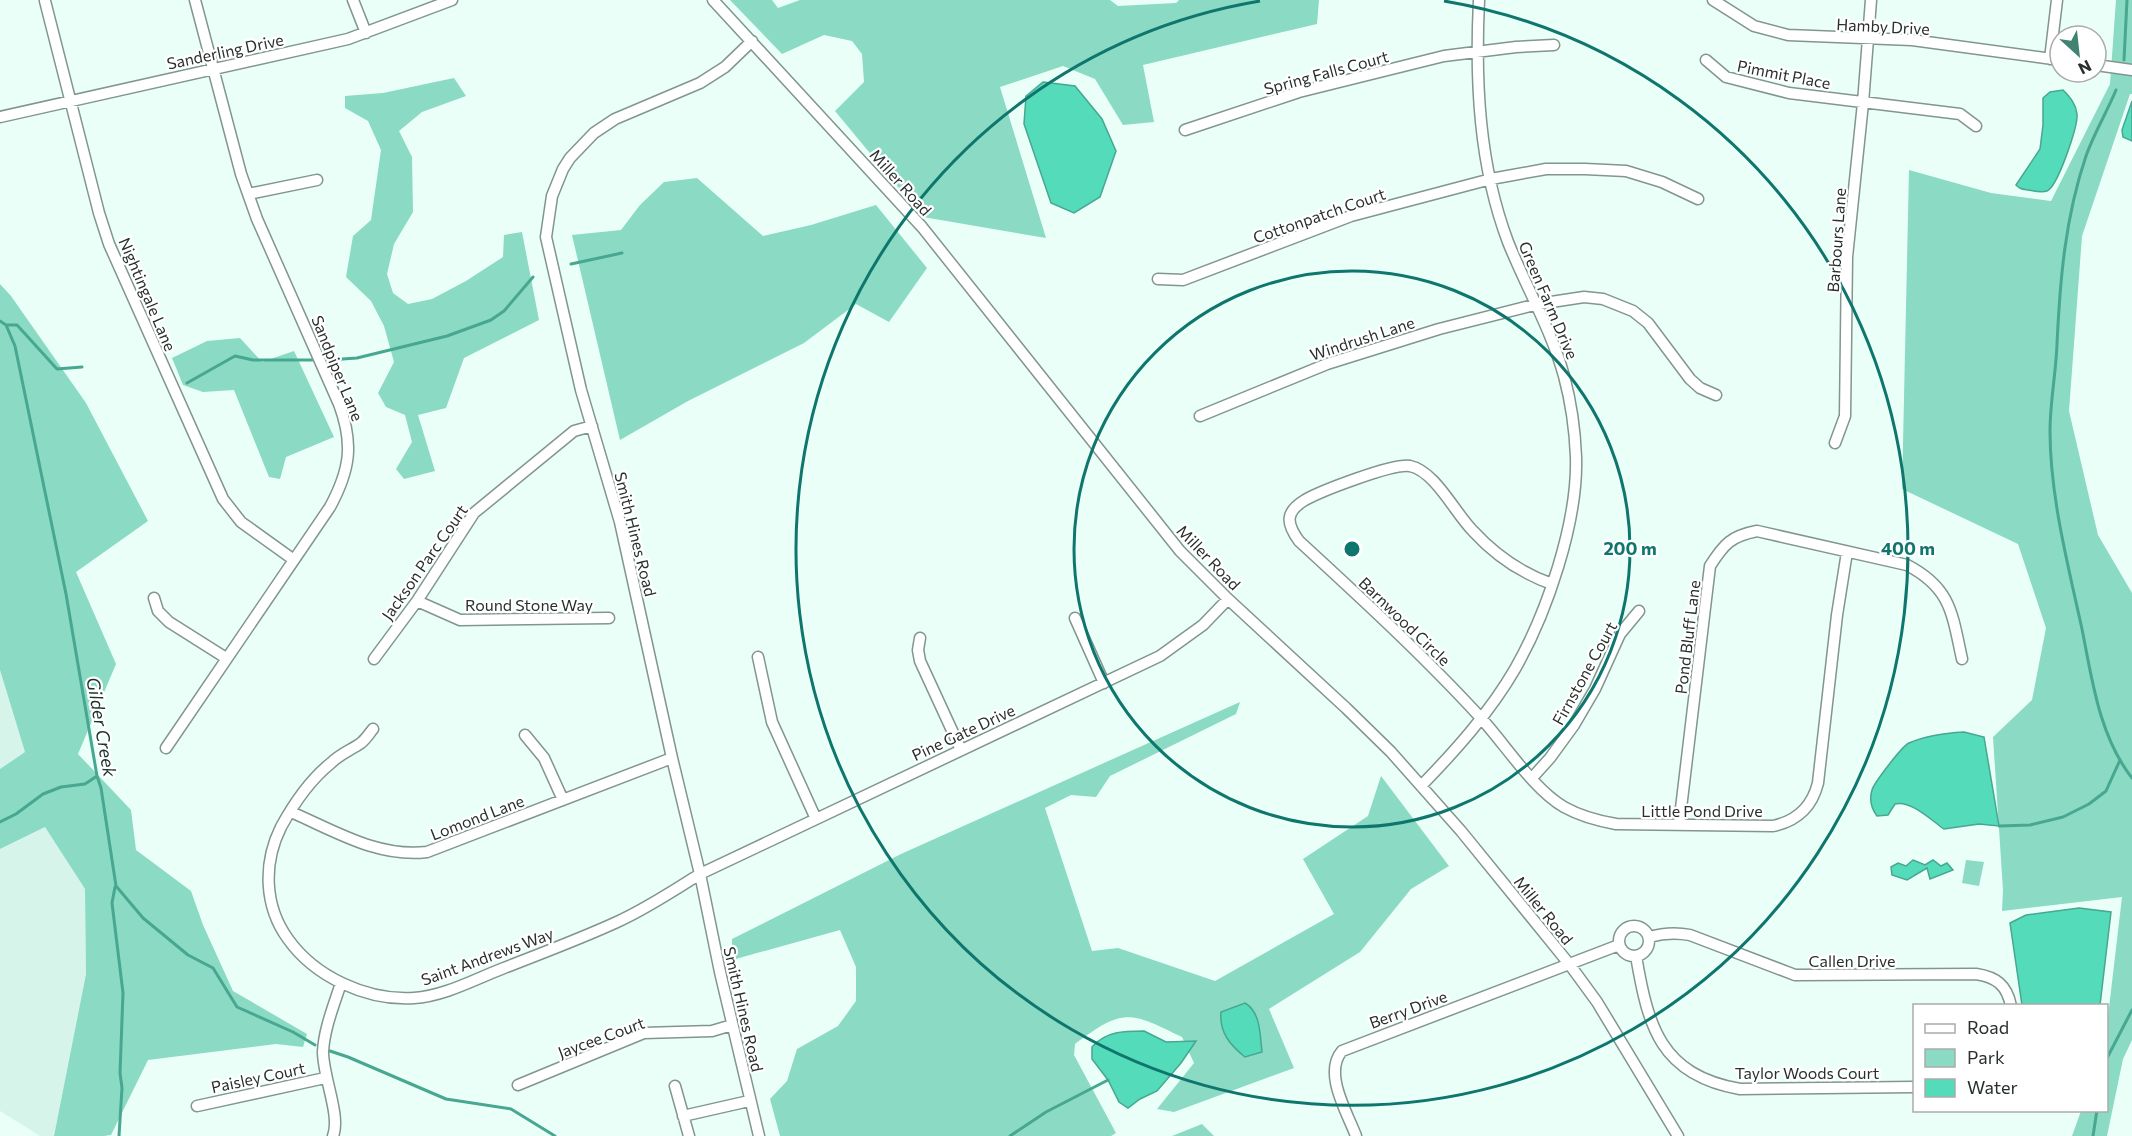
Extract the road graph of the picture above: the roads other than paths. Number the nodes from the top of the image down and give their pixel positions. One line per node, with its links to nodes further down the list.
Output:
1 (195, 0): 19 (street, Sandpiper Lane)
2 (353, 0): 11 (street)
3 (452, 0): 11 (street, Sanderling Drive)
4 (713, 0): 13 (street, Miller Road)
5 (1479, 0): 15 (street, Green Farm Drive)
6 (1713, 0): 12 (street, Hamby Drive)
7 (1871, 0): 12 (street, Barbours Lane)
8 (2057, 0): 10 (street)
9 (45, 1): 21 (street, Nightingale Lane)
10 (2056, 24)
11 (366, 33): 19 (street, Sanderling Drive)
12 (1868, 39): 16 (street, Hamby Drive); 22 (street, Barbours Lane)
13 (752, 41): 34 (street, Smith Hines Road); 40 (street, Miller Road)
14 (1554, 45): 15 (street, Spring Falls Court)
15 (1478, 51): 25 (street, Spring Falls Court); 26 (street, Green Farm Drive)
16 (2048, 59)
17 (1706, 60): 22 (street, Pimmit Place)
18 (2108, 67): 20 (street)
19 (214, 69): 21 (street, Sanderling Drive); 28 (street, Sandpiper Lane)
20 (2132, 70)
21 (72, 100): 23 (street, Sanderling Drive); 37 (street, Nightingale Lane)
22 (1863, 103): 24 (street, Pimmit Place); 35 (street, Barbours Lane)
23 (0, 117)
24 (1976, 126)
25 (1185, 130)
26 (1491, 179): 29 (street, Cottonpatch Court); 30 (street, Cottonpatch Court); 31 (street, Green Farm Drive)
27 (317, 180): 28 (street)
28 (248, 194): 37 (street, Sandpiper Lane)
29 (1698, 199)
30 (1158, 279)
31 (1538, 304): 32 (street, Windrush Lane); 33 (street, Windrush Lane); 38 (street, Green Farm Drive)
32 (1716, 395)
33 (1200, 416)
34 (592, 426): 41 (street, Jackson Parc Court); 56 (street, Smith Hines Road)
35 (1835, 442)
36 (1847, 552): 49 (street, Pond Bluff Lane); 62 (street, Little Pond Drive); 62 (street, Pond Bluff Lane)
37 (294, 560): 47 (street, Sandpiper Lane)
38 (1552, 584): 51 (street, Green Farm Drive); 51 (street, Barnwood Circle)
39 (154, 598): 47 (street)
40 (1228, 599): 50 (street, Pine Gate Drive); 58 (street, Miller Road)
41 (417, 601): 43 (street, Round Stone Way); 48 (street, Jackson Parc Court)
42 (1639, 611): 57 (street, Firnstone Court)
43 (609, 618)
44 (1075, 618): 50 (street)
45 (920, 638): 55 (street)
46 (758, 657): 61 (street)
47 (226, 658): 54 (street, Sandpiper Lane)
48 (374, 659)
49 (1962, 659)
50 (1104, 683): 55 (street, Pine Gate Drive)
51 (1481, 718): 57 (street, Little Pond Drive); 58 (street, Green Farm Drive)
52 (373, 729): 60 (street, Saint Andrews Way)
53 (525, 735): 59 (street)
54 (166, 747)
55 (961, 750): 61 (street, Pine Gate Drive)
56 (672, 758): 59 (street, Lomond Lane); 63 (street, Smith Hines Road)
57 (1532, 778): 62 (street, Little Pond Drive)
58 (1421, 786): 67 (street, Miller Road)
59 (563, 800): 60 (street, Lomond Lane)
60 (291, 812): 68 (street, Saint Andrews Way)
61 (816, 819): 63 (street, Pine Gate Drive)
62 (1679, 825)
63 (700, 874): 68 (street, Saint Andrews Way); 70 (street, Smith Hines Road)
64 (1649, 937): 65 (street); 66 (street); 69 (street, Callen Drive)
65 (1619, 945): 66 (street); 67 (street)
66 (1636, 956): 74 (street, Taylor Woods Court)
67 (1570, 965): 81 (street, Berry Drive); 82 (street, Miller Road)
68 (341, 983): 71 (street)
69 (2012, 1004)
70 (732, 1025): 72 (street, Jaycee Court); 75 (street, Smith Hines Road)
71 (325, 1078): 76 (street, Paisley Court); 78 (street)
72 (518, 1084)
73 (675, 1086): 77 (street)
74 (1913, 1087)
75 (749, 1101): 77 (street); 80 (street, Smith Hines Road)
76 (197, 1106)
77 (683, 1116): 79 (street)
78 (333, 1136)
79 (689, 1136)
80 (759, 1136)
81 (1356, 1136)
82 (1678, 1136)

